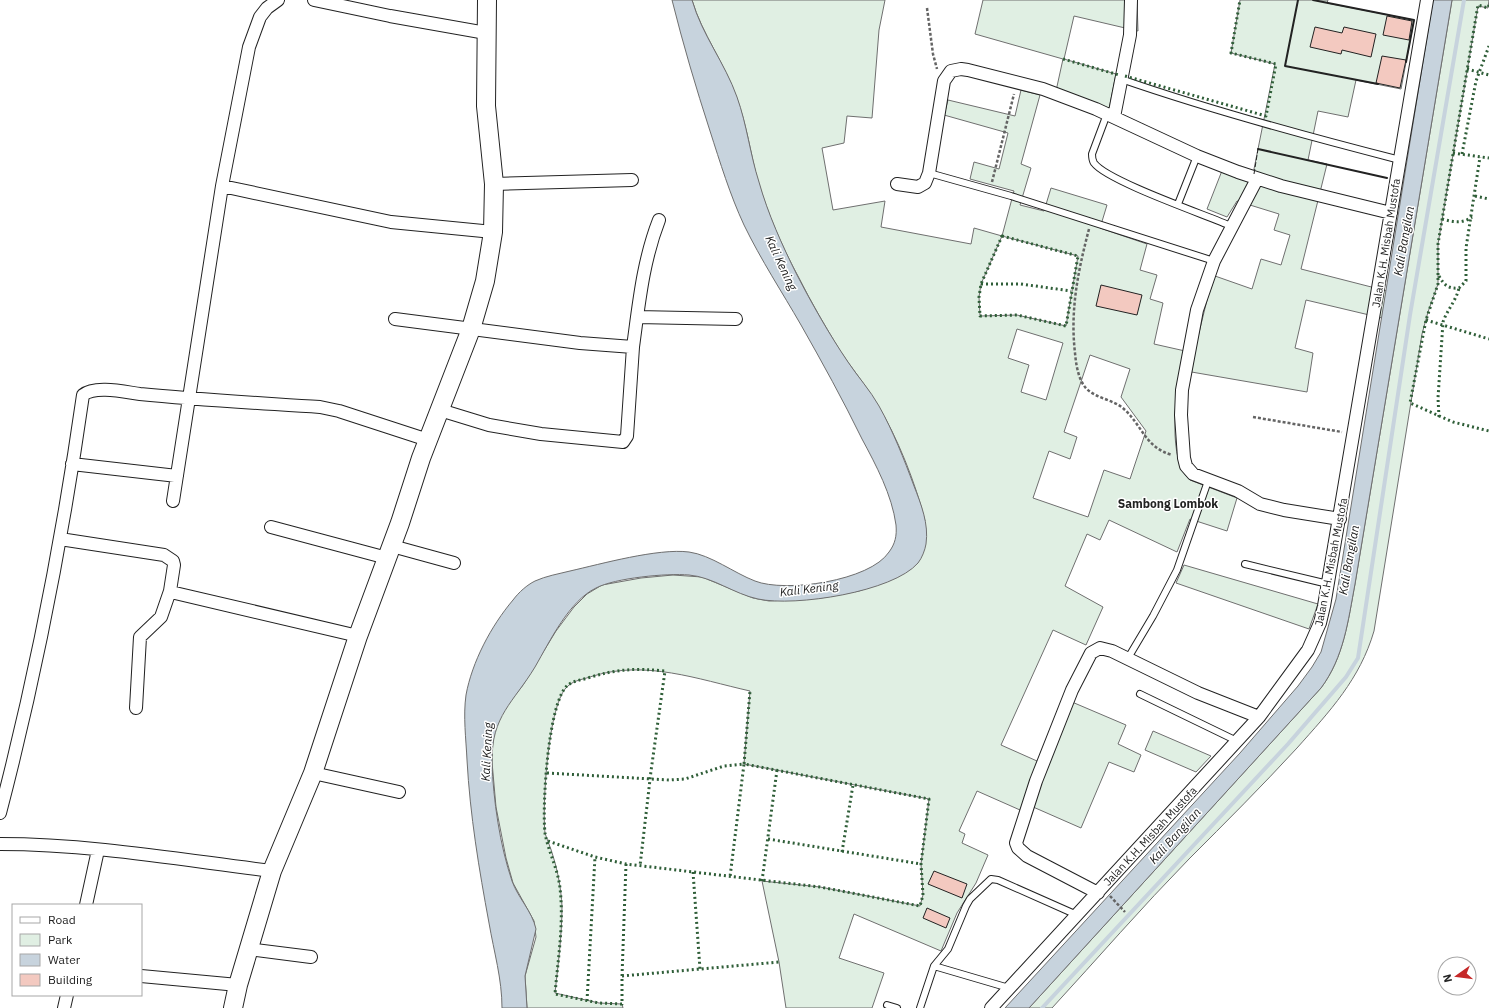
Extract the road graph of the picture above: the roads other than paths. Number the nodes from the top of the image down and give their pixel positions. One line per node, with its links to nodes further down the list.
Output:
1 (278, 0): 16 (street)
2 (314, 0): 6 (street)
3 (487, 0): 6 (main road)
4 (1130, 0): 7 (street)
5 (1427, 0): 10 (street, Jalan K.H. Misbah Mustofa)
6 (486, 33): 14 (main road)
7 (1121, 79): 8 (street); 10 (lane)
8 (1110, 115): 9 (street); 11 (street); 17 (lane)
9 (1197, 156): 12 (street); 17 (lane)
10 (1400, 160): 18 (street, Jalan K.H. Misbah Mustofa)
11 (929, 173): 15 (street); 22 (lane)
12 (1257, 179): 18 (street); 20 (street)
13 (632, 180): 14 (street)
14 (494, 184): 21 (main road)
15 (897, 184)
16 (222, 186): 21 (street); 28 (street)
17 (1178, 204): 20 (lane)
18 (1391, 213): 35 (street, Jalan K.H. Misbah Mustofa)
19 (659, 220): 23 (street)
20 (1231, 226): 22 (street)
21 (493, 232): 26 (main road)
22 (1214, 261): 33 (street)
23 (637, 317): 25 (street); 27 (street)
24 (395, 319): 26 (street)
25 (736, 319)
26 (471, 329): 27 (street); 29 (main road)
27 (633, 347): 29 (street)
28 (188, 399): 30 (street); 31 (street); 32 (street)
29 (440, 410): 30 (main road)
30 (428, 440): 38 (main road)
31 (72, 464): 32 (street); 37 (street)
32 (176, 476): 34 (street)
33 (1208, 481): 35 (street); 44 (lane)
34 (173, 501)
35 (1340, 519): 41 (street, Jalan K.H. Misbah Mustofa)
36 (270, 527): 38 (street)
37 (60, 539): 42 (street); 51 (street)
38 (390, 552): 39 (street); 43 (main road)
39 (454, 563)
40 (1245, 564): 41 (lane)
41 (1328, 584): 47 (street, Jalan K.H. Misbah Mustofa)
42 (170, 591): 43 (street); 46 (street)
43 (358, 636): 49 (main road)
44 (1128, 658): 47 (street); 55 (street)
45 (1140, 694): 48 (lane)
46 (136, 708)
47 (1259, 717): 48 (street, Jalan K.H. Misbah Mustofa)
48 (1237, 741): 55 (street, Jalan K.H. Misbah Mustofa)
49 (314, 774): 50 (street); 54 (main road)
50 (399, 792)
51 (0, 812)
52 (0, 844): 53 (street)
53 (98, 850): 54 (street); 56 (street)
54 (272, 871): 58 (main road)
55 (1101, 892): 57 (street, Jalan K.H. Misbah Mustofa)
56 (86, 904)
57 (1077, 915): 60 (lane); 63 (street, Jalan K.H. Misbah Mustofa)
58 (248, 949): 59 (street); 62 (main road)
59 (311, 957)
60 (934, 966): 63 (lane); 69 (lane)
61 (142, 976): 62 (street)
62 (238, 985): 67 (main road)
63 (1009, 988): 70 (street, Jalan K.H. Misbah Mustofa)
64 (67, 996): 66 (street)
65 (887, 1005): 68 (lane)
66 (64, 1008)
67 (233, 1008)
68 (897, 1008)
69 (920, 1008)
70 (991, 1008)

